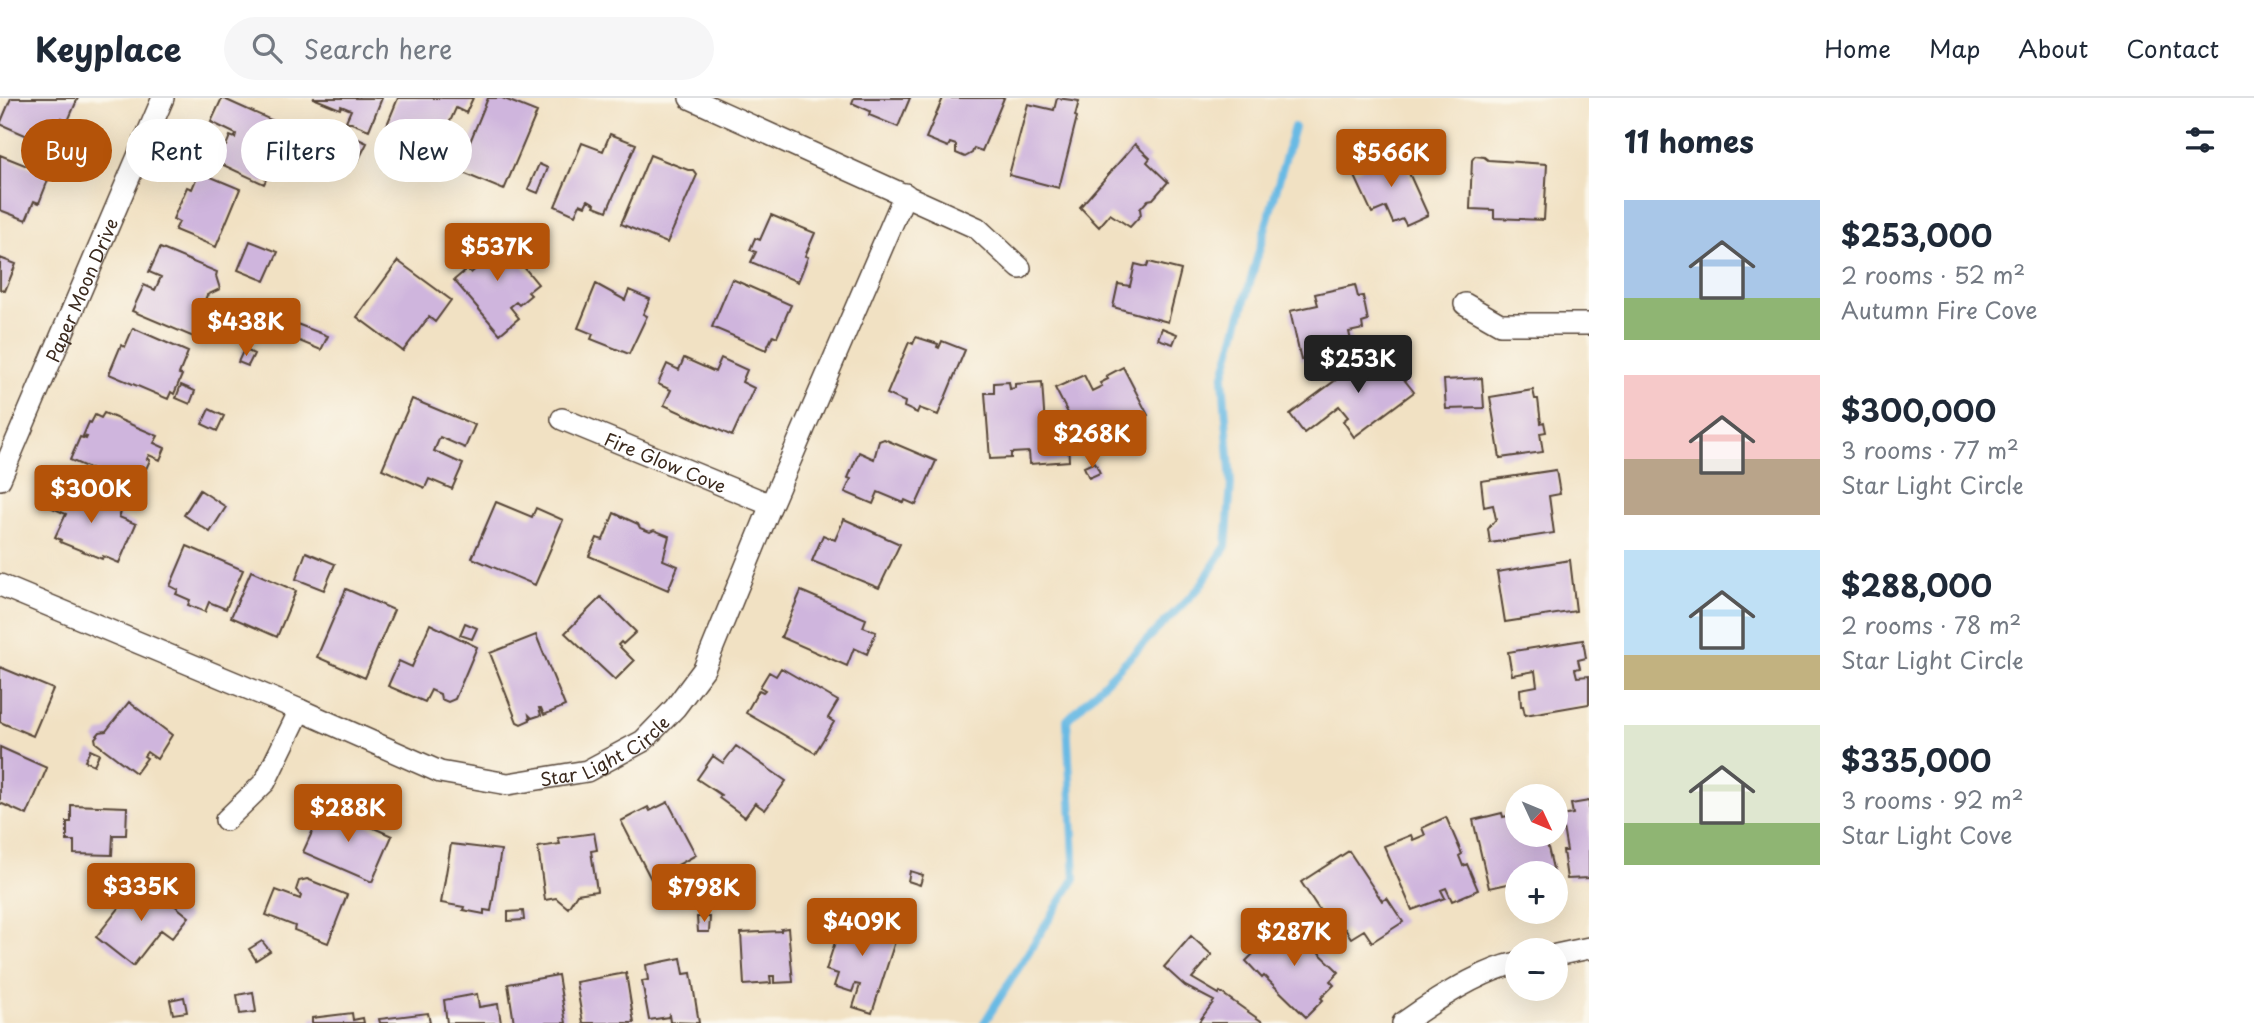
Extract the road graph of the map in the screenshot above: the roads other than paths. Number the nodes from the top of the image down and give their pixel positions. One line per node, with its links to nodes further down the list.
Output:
1 (163, 98): 8 (street, Paper Moon Drive)
2 (690, 98): 3 (street)
3 (905, 194): 4 (street); 9 (street, Star Light Circle)
4 (1020, 268)
5 (1465, 304): 6 (street)
6 (1589, 324)
7 (562, 419): 9 (street, Fire Glow Cove)
8 (0, 479)
9 (771, 505): 11 (street, Star Light Circle)
10 (0, 585): 11 (street, Star Light Circle)
11 (300, 710): 12 (street)
12 (226, 820)
13 (1589, 948): 14 (street)
14 (1568, 952)
15 (1505, 965): 16 (street)
16 (1403, 1023)

